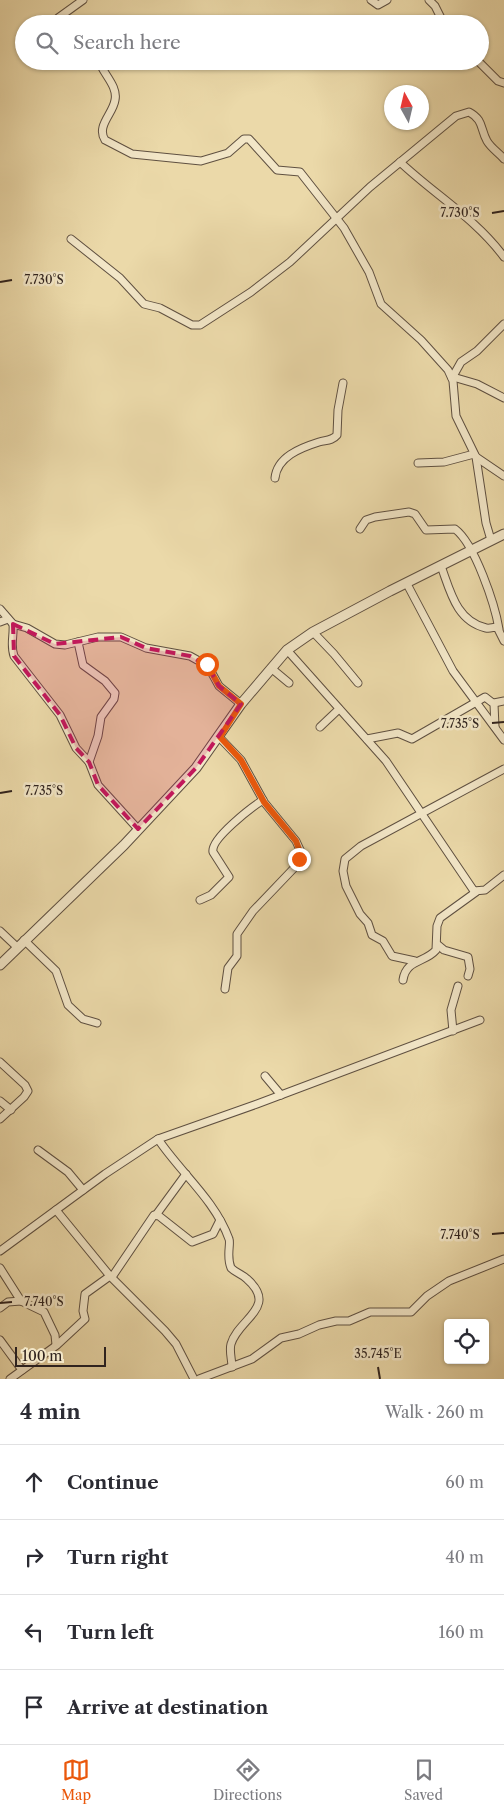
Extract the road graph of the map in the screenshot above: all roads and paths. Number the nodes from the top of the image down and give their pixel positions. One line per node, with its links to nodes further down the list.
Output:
1 (83, 0): 5 (street)
2 (371, 0): 3 (street)
3 (387, 0)
4 (429, 0): 6 (street)
5 (62, 15)
6 (440, 15)
7 (104, 70): 12 (street)
8 (487, 70): 9 (street)
9 (504, 83)
10 (504, 159): 11 (street)
11 (400, 162): 12 (street); 14 (street)
12 (337, 219): 13 (street); 16 (street)
13 (71, 239)
14 (504, 257)
15 (504, 324): 16 (street)
16 (453, 378): 18 (street); 19 (street)
17 (343, 383): 22 (street)
18 (504, 398)
19 (475, 455): 20 (street); 21 (street); 25 (street)
20 (418, 464)
21 (504, 476)
22 (275, 478)
23 (360, 529): 26 (street)
24 (504, 534): 25 (street)
25 (491, 540): 26 (street)
26 (472, 550): 27 (street); 32 (street)
27 (441, 566): 28 (street); 32 (street)
28 (407, 584): 33 (street); 41 (street)
29 (0, 608): 31 (street)
30 (0, 622): 31 (street)
31 (10, 622): 35 (street); 50 (street)
32 (499, 629): 34 (street)
33 (313, 632): 36 (street); 39 (street)
34 (504, 641)
35 (78, 642): 43 (street); 50 (street)
36 (288, 650): 37 (street); 44 (street)
37 (271, 668): 38 (street); 43 (street)
38 (289, 682)
39 (358, 683)
40 (504, 700): 42 (street)
41 (476, 701): 42 (street); 46 (street); 48 (street)
42 (494, 703): 46 (street)
43 (241, 704): 47 (street)
44 (339, 709): 45 (street); 48 (street)
45 (320, 727)
46 (495, 727): 49 (street)
47 (220, 737): 52 (street); 54 (street)
48 (367, 738): 53 (street)
49 (504, 740)
50 (89, 762): 54 (street)
51 (504, 769): 53 (street)
52 (263, 800): 57 (street); 67 (street)
53 (424, 814): 56 (street); 62 (street)
54 (138, 829): 59 (street)
55 (504, 875): 56 (street)
56 (476, 892): 60 (street)
57 (200, 900)
58 (0, 931): 61 (street)
59 (24, 940): 61 (street); 69 (street)
60 (438, 945): 62 (street); 64 (street)
61 (18, 948): 63 (street)
62 (416, 961): 65 (street)
63 (0, 965)
64 (468, 976)
65 (403, 980)
66 (458, 986): 70 (street)
67 (225, 989)
68 (480, 1020): 70 (street)
69 (97, 1023)
70 (453, 1031): 73 (street)
71 (1, 1065): 75 (street)
72 (265, 1076): 73 (street)
73 (281, 1095): 77 (street)
74 (0, 1101): 75 (street)
75 (11, 1110): 76 (street)
76 (0, 1119)
77 (158, 1139): 79 (street); 80 (street)
78 (38, 1150): 80 (street)
79 (186, 1174): 82 (street); 83 (street)
80 (83, 1190): 81 (street)
81 (56, 1210): 84 (street); 87 (street)
82 (156, 1215): 83 (street); 87 (street)
83 (220, 1220): 92 (street)
84 (0, 1251)
85 (504, 1259): 92 (street)
86 (0, 1268): 88 (street)
87 (111, 1276): 91 (street); 95 (street)
88 (21, 1301): 89 (street); 91 (street)
89 (0, 1308)
90 (0, 1340): 93 (street)
91 (56, 1345): 93 (street)
92 (232, 1367): 96 (street)
93 (22, 1370): 94 (street)
94 (10, 1379)
95 (194, 1379)
96 (199, 1379)

